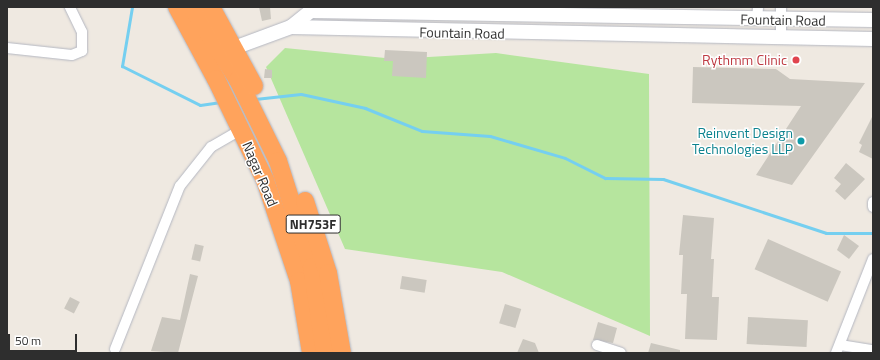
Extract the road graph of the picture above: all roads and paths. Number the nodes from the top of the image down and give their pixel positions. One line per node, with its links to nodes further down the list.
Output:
1 (70, 7): 16 (street)
2 (176, 7): 13 (highway, Nagar Road / NH753F)
3 (192, 7): 17 (highway)
4 (211, 7): 17 (highway)
5 (457, 10): 7 (street, Fountain Road); 11 (street, Fountain Road)
6 (619, 11): 7 (street, Fountain Road); 8 (street, Fountain Road)
7 (556, 12): 12 (street)
8 (758, 13): 9 (street, Fountain Road)
9 (781, 14): 10 (street, Fountain Road); 14 (street)
10 (873, 20)
11 (291, 27): 12 (street, Fountain Road); 17 (street, Fountain Road)
12 (562, 34): 14 (street, Fountain Road)
13 (194, 38): 17 (highway); 19 (highway, Nagar Road / NH753F)
14 (781, 38): 15 (street, Fountain Road)
15 (873, 39)
16 (7, 48)
17 (228, 52): 18 (highway)
18 (254, 98): 28 (highway); 29 (highway, NH753F)
19 (241, 130): 24 (street); 27 (highway, Nagar Road / NH753F)
20 (873, 202): 21 (street)
21 (873, 207)
22 (873, 259): 25 (street)
23 (597, 344): 30 (street)
24 (114, 349)
25 (838, 349): 26 (street)
26 (873, 350)
27 (311, 353)
28 (325, 353)
29 (342, 353)
30 (621, 353)

